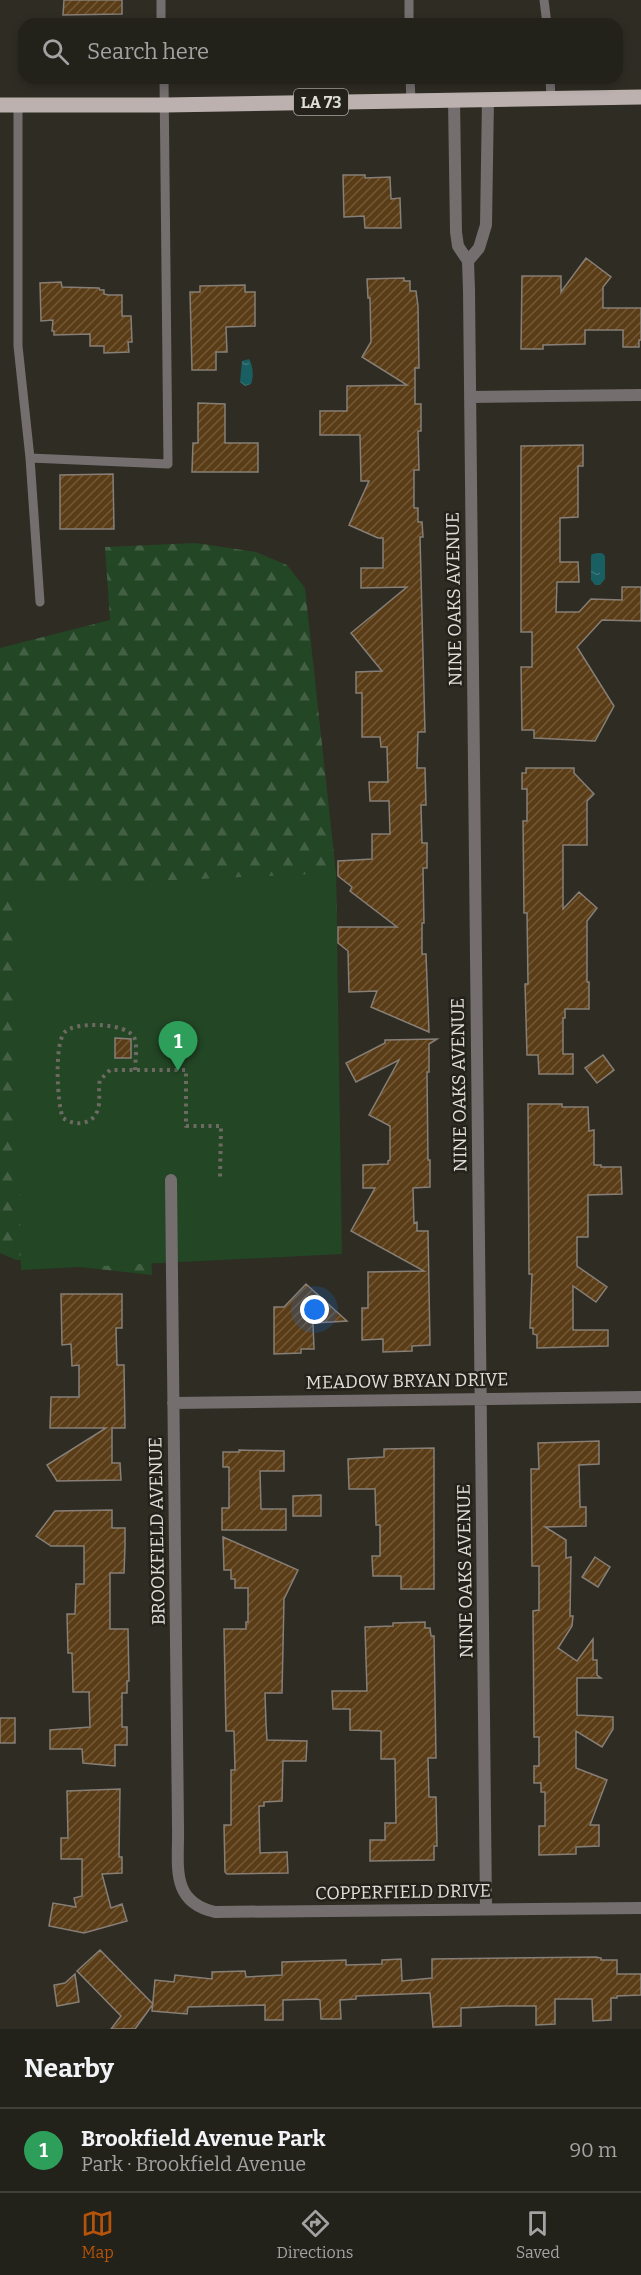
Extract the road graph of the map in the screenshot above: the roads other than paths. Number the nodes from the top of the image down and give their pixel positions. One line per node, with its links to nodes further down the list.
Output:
1 (161, 0): 4 (lane)
2 (409, 0): 5 (lane)
3 (543, 0): 6 (lane)
4 (161, 18)
5 (409, 18)
6 (546, 18)
7 (164, 84): 17 (lane)
8 (410, 84): 14 (lane)
9 (550, 84): 13 (lane)
10 (641, 97): 13 (main road, LA 73)
11 (454, 99): 12 (main road, LA 73); 14 (main road, LA 73); 18 (street, NINE OAKS AVENUE)
12 (488, 99): 13 (main road, LA 73); 18 (street)
13 (551, 99)
14 (411, 100): 17 (main road, LA 73)
15 (18, 104): 16 (main road, LA 73); 17 (main road, LA 73); 21 (lane)
16 (0, 105)
17 (165, 105): 21 (lane)
18 (468, 261): 20 (street, NINE OAKS AVENUE)
19 (641, 395): 20 (street)
20 (470, 397): 25 (street, NINE OAKS AVENUE)
21 (30, 458): 22 (lane)
22 (40, 602)
23 (171, 1180): 26 (street, BROOKFIELD AVENUE)
24 (641, 1397): 25 (street, MEADOW BRYAN DRIVE)
25 (481, 1398): 26 (street, MEADOW BRYAN DRIVE); 29 (street, NINE OAKS AVENUE)
26 (173, 1403): 27 (street, BROOKFIELD AVENUE)
27 (179, 1882): 29 (street, COPPERFIELD DRIVE)
28 (641, 1908): 29 (street, COPPERFIELD DRIVE)
29 (486, 1909)

